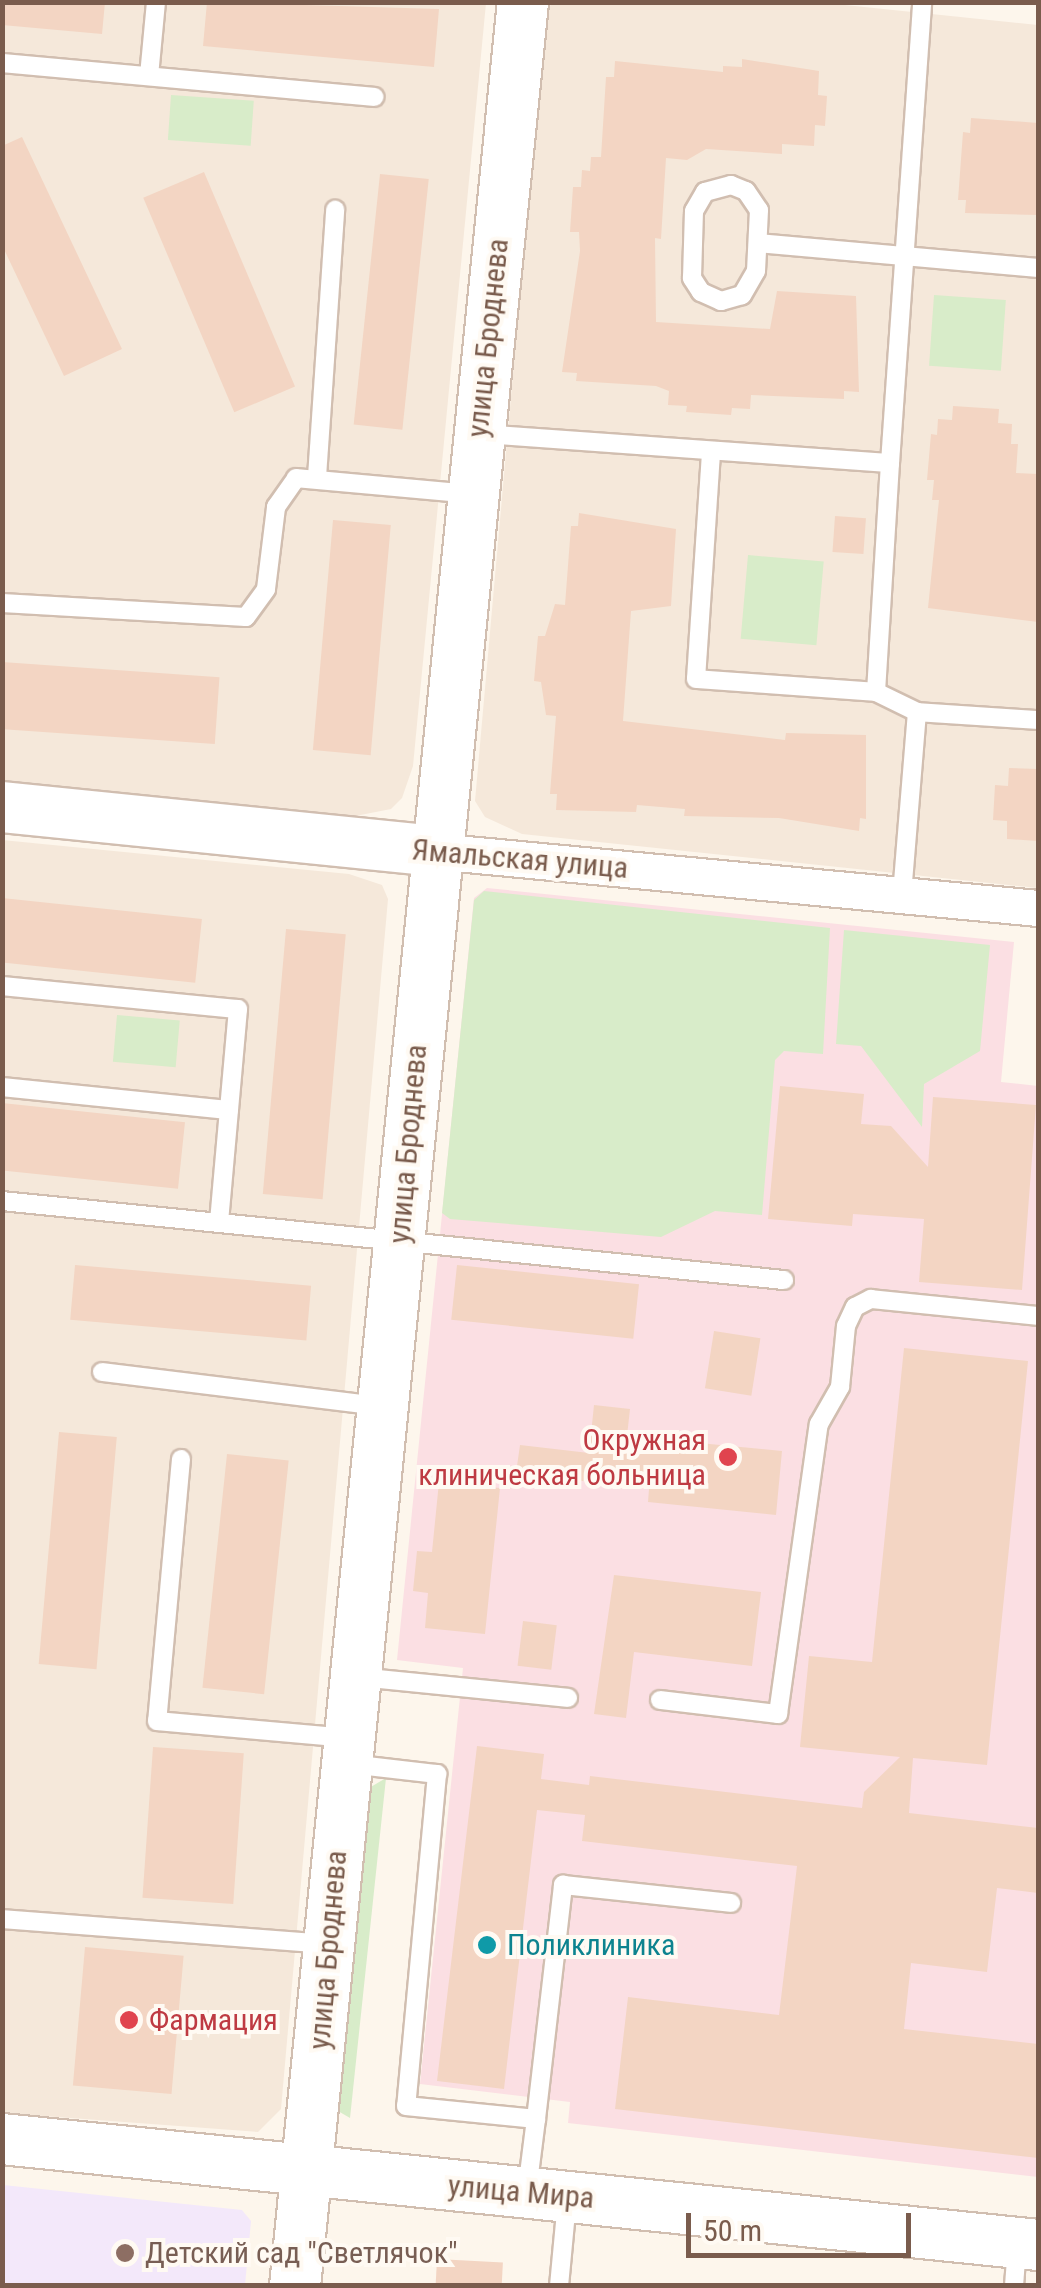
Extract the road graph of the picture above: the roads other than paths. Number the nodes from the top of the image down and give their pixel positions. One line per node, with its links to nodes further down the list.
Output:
1 (156, 2): 5 (lane)
2 (523, 2): 11 (main road, улица Броднева)
3 (922, 2): 9 (lane)
4 (2, 62): 5 (lane)
5 (149, 76): 6 (lane)
6 (374, 97)
7 (335, 210): 14 (lane)
8 (758, 244): 8 (lane); 9 (lane)
9 (904, 256): 10 (lane); 13 (lane)
10 (1038, 268)
11 (478, 434): 12 (lane); 15 (main road, улица Броднева)
12 (711, 453): 13 (lane); 17 (lane)
13 (890, 464): 17 (lane)
14 (318, 478): 15 (lane); 16 (lane)
15 (472, 494): 21 (main road, улица Броднева)
16 (2, 603)
17 (876, 692): 18 (lane)
18 (917, 712): 19 (lane); 22 (lane)
19 (1038, 720)
20 (2, 808): 21 (main road, Ямальская улица)
21 (435, 851): 22 (street, Ямальская улица); 29 (main road, улица Броднева)
22 (902, 894): 23 (street, Ямальская улица)
23 (1038, 908)
24 (2, 986): 26 (lane)
25 (2, 1087): 26 (lane)
26 (229, 1110): 28 (lane)
27 (2, 1201): 28 (lane)
28 (219, 1221): 29 (lane)
29 (400, 1239): 30 (lane); 33 (main road, улица Броднева)
30 (784, 1280)
31 (1038, 1316): 37 (lane)
32 (102, 1372): 33 (lane)
33 (383, 1406): 35 (main road, улица Броднева)
34 (180, 1459): 38 (lane)
35 (353, 1677): 36 (lane); 38 (main road, улица Броднева)
36 (568, 1698)
37 (660, 1700)
38 (346, 1751): 41 (main road, улица Броднева); 42 (lane)
39 (731, 1903): 42 (lane)
40 (2, 1919): 41 (lane)
41 (328, 1944): 44 (main road, улица Броднева)
42 (536, 2119): 45 (lane)
43 (2, 2139): 44 (main road, улица Мира)
44 (306, 2172): 45 (main road, улица Мира); 47 (main road, улица Броднева)
45 (547, 2194): 46 (main road, улица Мира); 48 (lane)
46 (1023, 2258)
47 (295, 2286)
48 (559, 2286)

